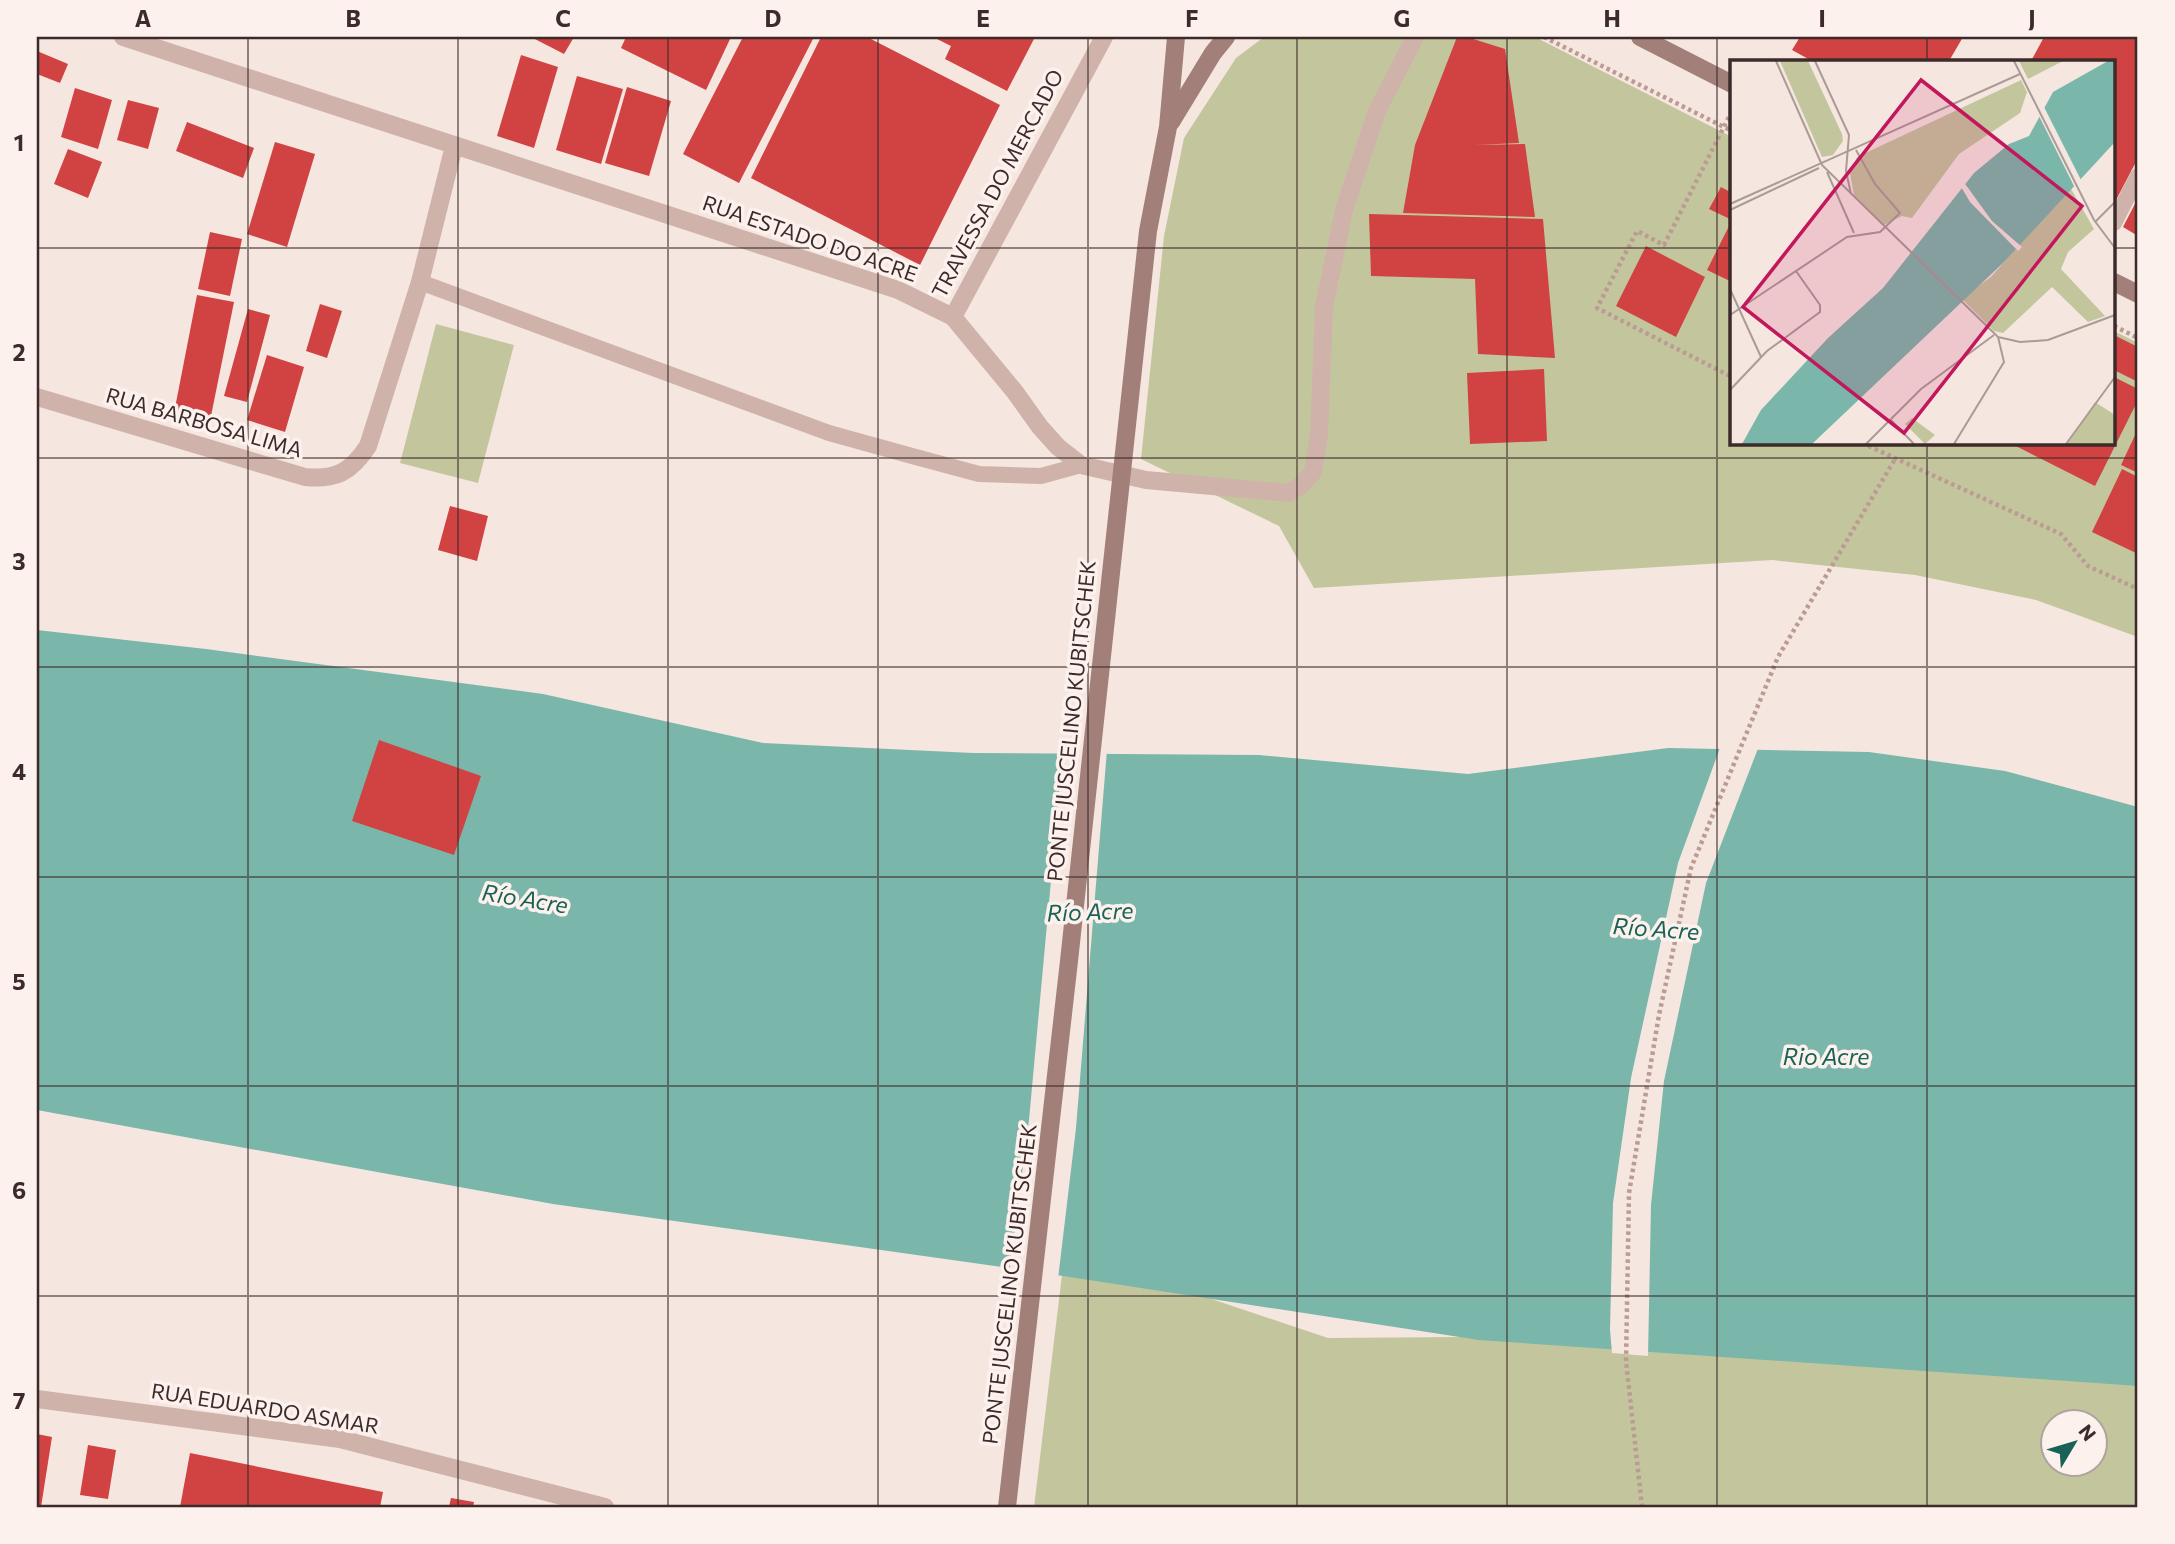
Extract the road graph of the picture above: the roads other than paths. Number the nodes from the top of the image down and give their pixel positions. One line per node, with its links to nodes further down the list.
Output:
1 (123, 37): 9 (street, RUA ESTADO DO ACRE)
2 (1104, 37): 15 (street, TRAVESSA DO MERCADO)
3 (1176, 37): 8 (main road)
4 (1226, 37): 8 (main road)
5 (1415, 37): 17 (street, RUA ESTADO DO ACRE)
6 (1640, 37): 7 (main road)
7 (1730, 83)
8 (1168, 127): 20 (main road, PONTE JUSCELINO KUBITSCHEK)
9 (454, 146): 12 (street); 15 (street, RUA ESTADO DO ACRE)
10 (2138, 176): 11 (lane)
11 (2116, 219)
12 (420, 282): 16 (street, RUA BARBOSA LIMA); 17 (lane)
13 (2116, 283): 14 (main road)
14 (2138, 294)
15 (953, 317): 17 (street, RUA ESTADO DO ACRE)
16 (37, 397)
17 (1081, 465)
18 (37, 1399): 19 (street, RUA EDUARDO ASMAR)
19 (605, 1507)
20 (1007, 1507)

